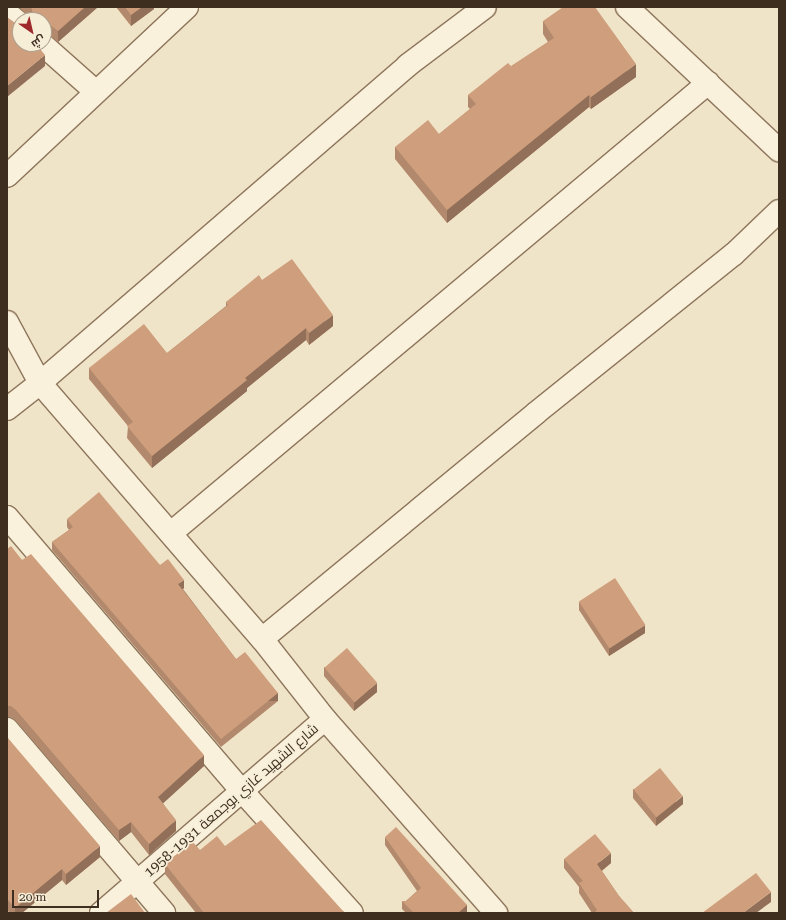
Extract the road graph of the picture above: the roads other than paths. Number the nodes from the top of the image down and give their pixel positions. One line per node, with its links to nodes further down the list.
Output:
1 (187, 7): 6 (street)
2 (486, 7): 11 (street)
3 (627, 7): 5 (street)
4 (51, 52): 6 (street)
5 (708, 83): 7 (street); 14 (street)
6 (96, 92): 8 (street)
7 (779, 150)
8 (7, 176)
9 (779, 211): 15 (street)
10 (7, 322): 11 (street)
11 (40, 383): 12 (street); 14 (street)
12 (7, 409)
13 (7, 517): 18 (street)
14 (171, 533): 15 (street)
15 (262, 639): 16 (street)
16 (325, 719): 18 (street, شارع الشهيد غازي بوجمعة 1931-1958); 23 (street)
17 (7, 729): 19 (street)
18 (242, 791): 19 (street, شارع الشهيد غازي بوجمعة 1931-1958); 22 (street)
19 (136, 882): 20 (street, شارع الشهيد غازي بوجمعة 1931-1958); 21 (street)
20 (101, 913)
21 (164, 913)
22 (352, 913)
23 (496, 913)

